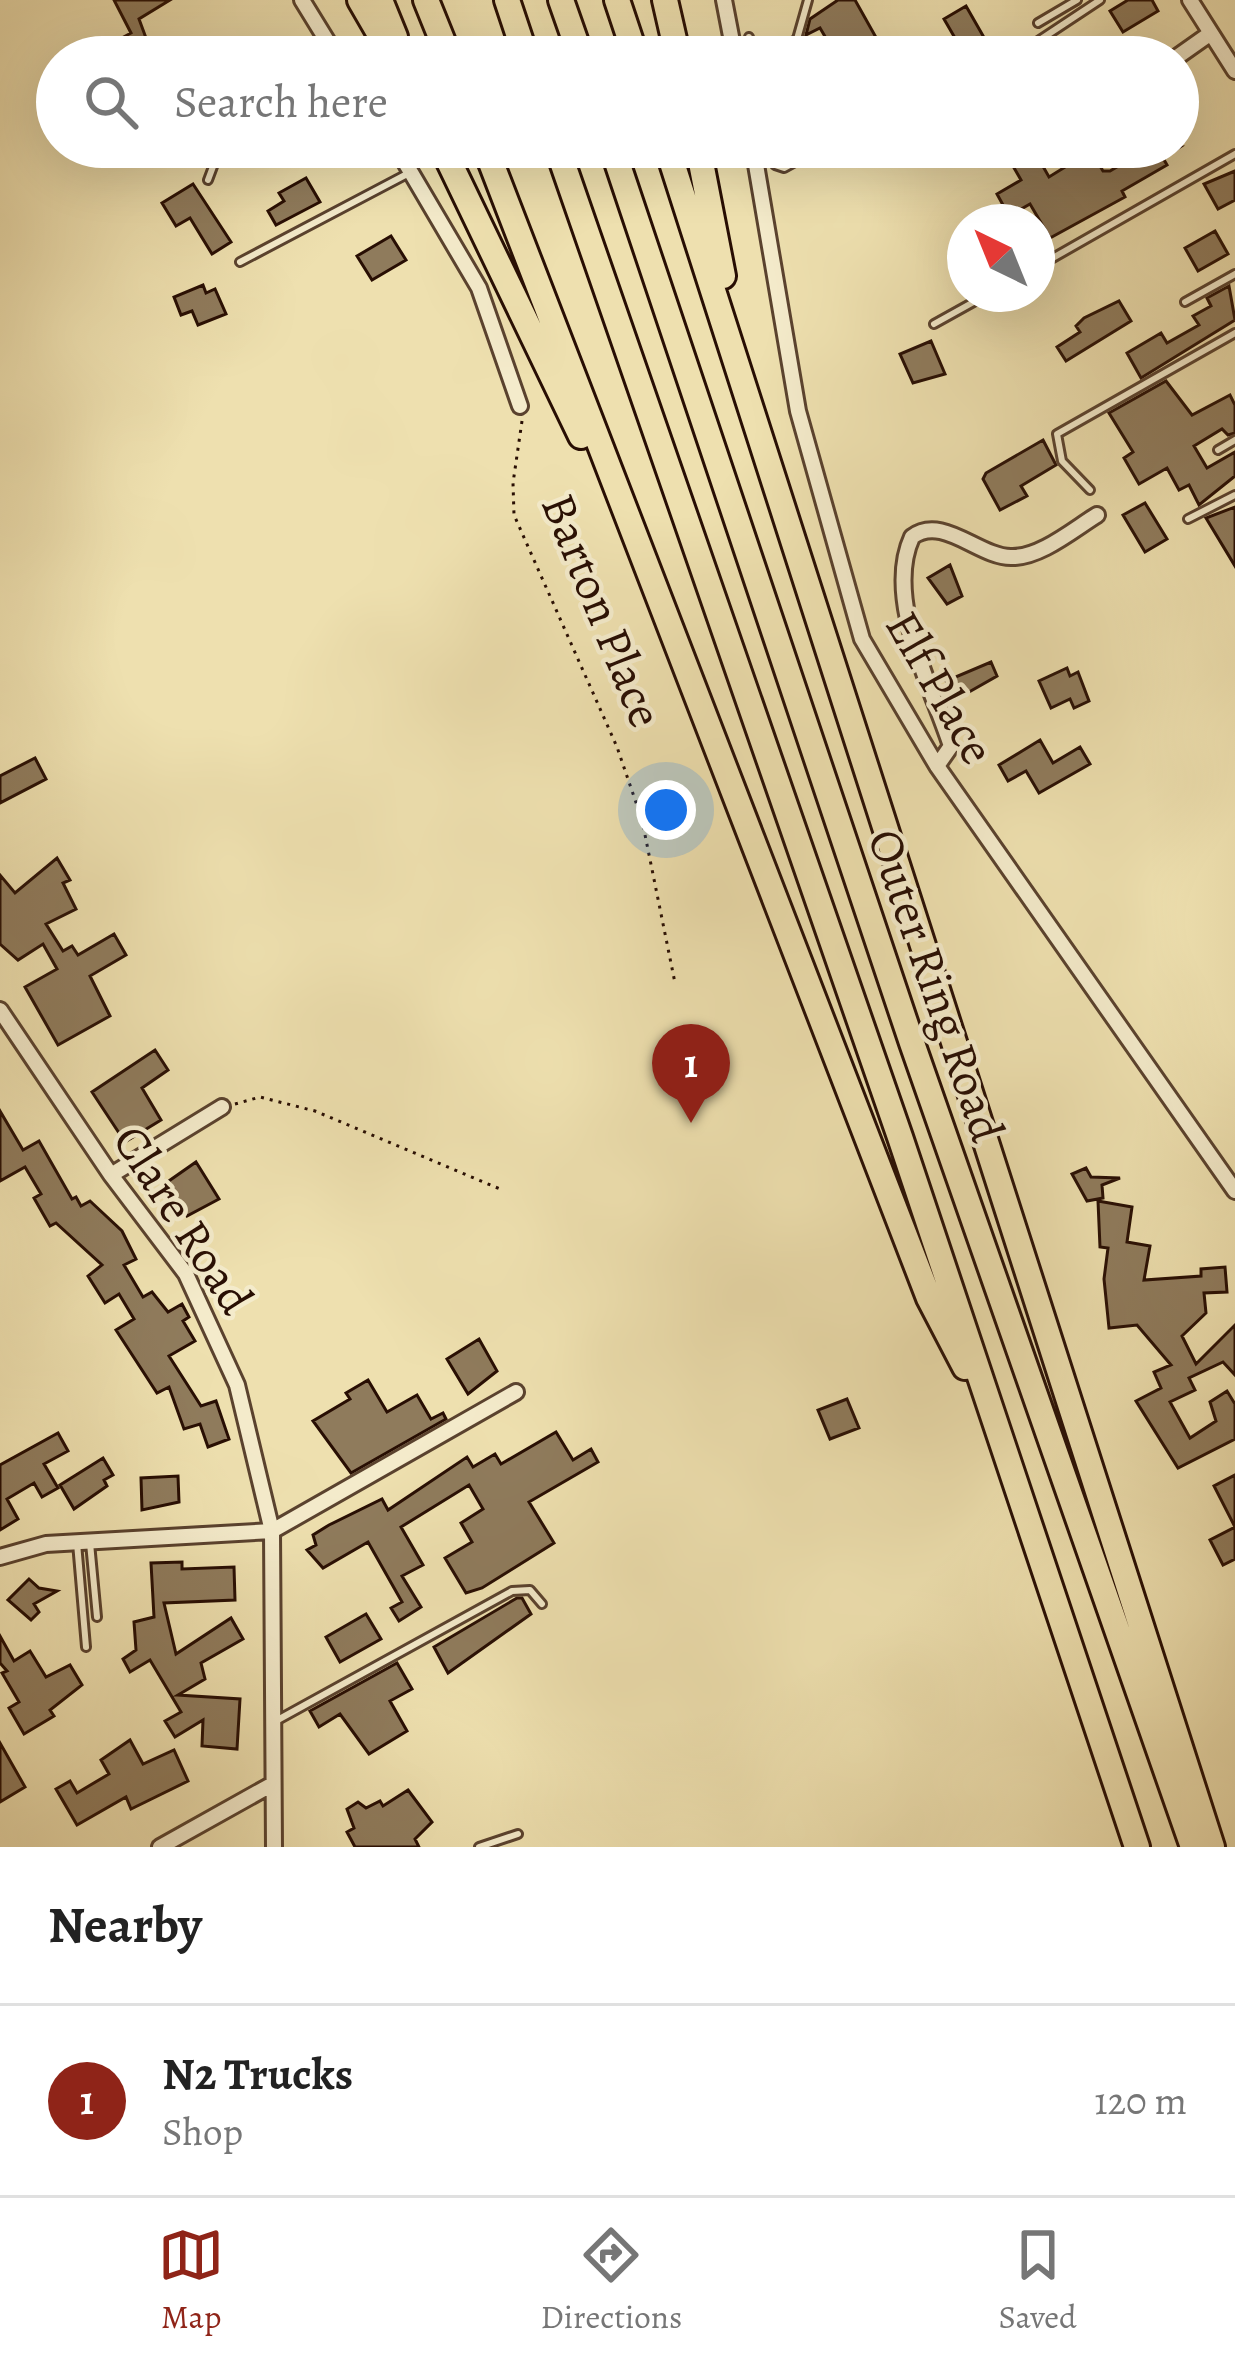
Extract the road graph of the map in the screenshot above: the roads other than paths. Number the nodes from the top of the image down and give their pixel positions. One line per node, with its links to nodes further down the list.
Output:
1 (302, 0): 17 (street)
2 (360, 0): 18 (highway)
3 (380, 0): 19 (highway)
4 (506, 0): 21 (highway)
5 (561, 0): 22 (highway)
6 (617, 0): 23 (highway)
7 (665, 0): 24 (highway)
8 (681, 0): 25 (highway)
9 (724, 0): 26 (street)
10 (808, 0): 27 (lane)
11 (1077, 0): 15 (lane)
12 (1100, 0): 28 (lane)
13 (1190, 0): 16 (street)
14 (428, 4): 20 (highway)
15 (1038, 23)
16 (1211, 33): 29 (street); 30 (street)
17 (322, 36)
18 (383, 36)
19 (391, 36)
20 (441, 36)
21 (519, 36)
22 (574, 36)
23 (629, 36)
24 (673, 36)
25 (687, 36)
26 (731, 36)
27 (798, 36)
28 (1046, 36)
29 (1199, 42)
30 (1235, 71)
31 (1235, 154): 43 (lane)
32 (212, 168): 42 (lane)
33 (409, 168): 41 (street)
34 (452, 168): 54 (highway)
35 (494, 168): 54 (highway)
36 (564, 168): 65 (highway, Outer Ring Road)
37 (619, 168): 79 (highway, Outer Ring Road)
38 (674, 168): 50 (highway)
39 (704, 168): 50 (highway)
40 (757, 168): 59 (street, Elf Place)
41 (412, 172): 44 (lane); 51 (street)
42 (208, 180)
43 (1055, 257)
44 (240, 262)
45 (1235, 274): 46 (lane)
46 (1185, 302)
47 (956, 312): 48 (lane)
48 (934, 324)
49 (1235, 332): 55 (lane)
50 (740, 367): 80 (highway)
51 (520, 406)
52 (1235, 440): 53 (lane)
53 (1218, 450)
54 (609, 478): 65 (highway)
55 (1090, 490)
56 (1235, 495): 58 (lane)
57 (1097, 515): 59 (street)
58 (1188, 520)
59 (937, 766): 63 (street, Elf Place)
60 (0, 1010): 62 (street, Clare Road)
61 (222, 1108): 62 (street)
62 (111, 1175): 66 (street, Clare Road)
63 (1235, 1191)
64 (516, 1392): 66 (street)
65 (987, 1402): 78 (highway, Outer Ring Road)
66 (272, 1532): 67 (street); 72 (street, Clare Road)
67 (84, 1543): 68 (street); 70 (lane); 71 (lane)
68 (0, 1558)
69 (542, 1604): 72 (lane)
70 (97, 1617)
71 (86, 1647)
72 (273, 1723): 73 (street, Clare Road)
73 (271, 1785): 75 (street); 76 (street, Clare Road)
74 (518, 1834): 77 (lane)
75 (160, 1847)
76 (274, 1847)
77 (479, 1847)
78 (1137, 1847)
79 (1192, 1847)
80 (1212, 1847)

